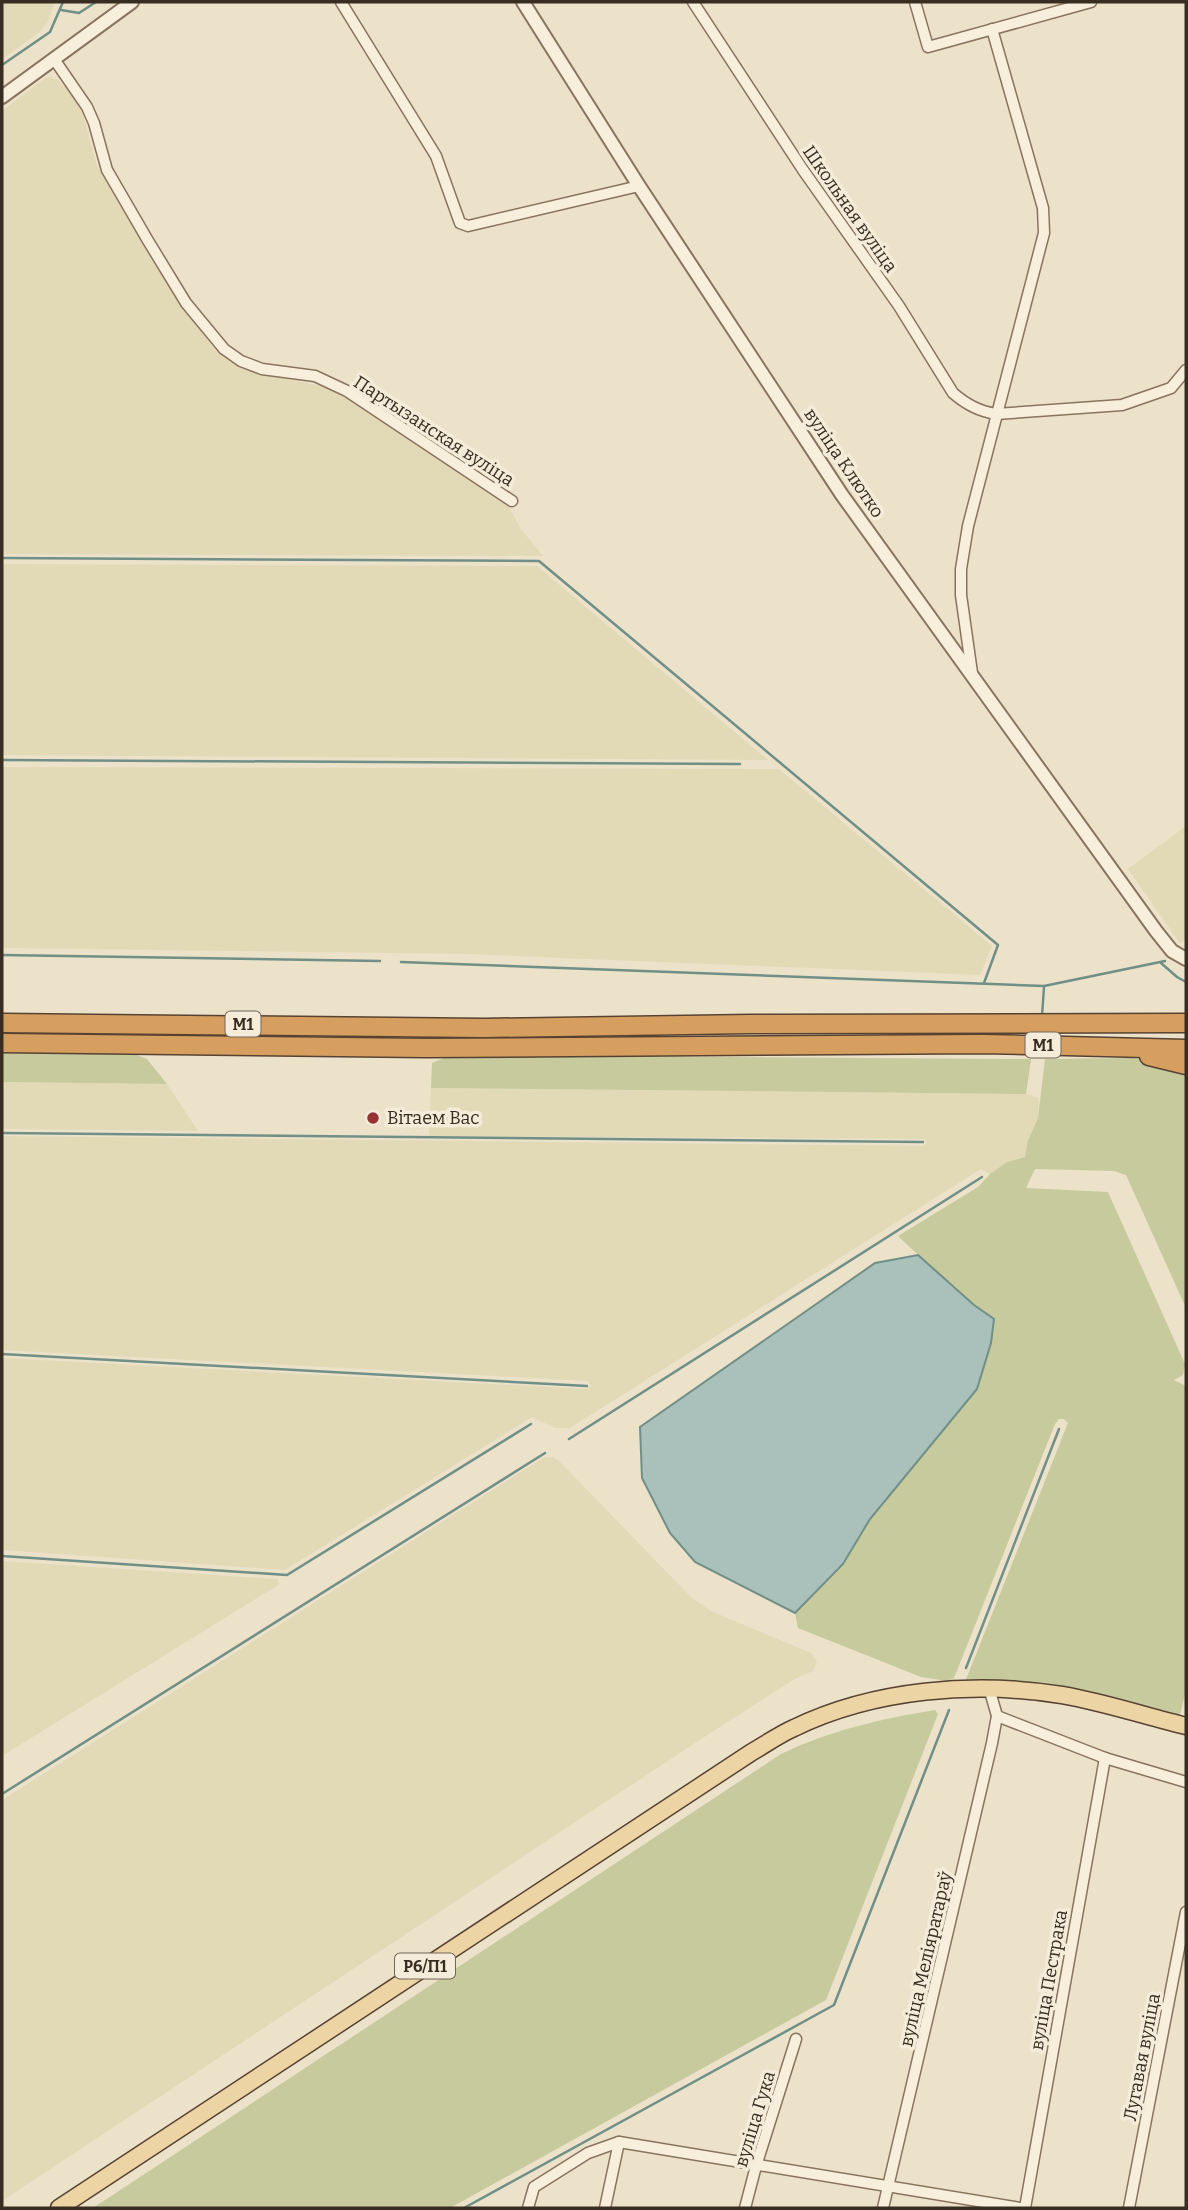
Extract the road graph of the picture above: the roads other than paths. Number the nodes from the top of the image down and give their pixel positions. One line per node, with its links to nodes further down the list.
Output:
1 (132, 2): 8 (street)
2 (341, 2): 10 (street)
3 (523, 2): 10 (street, вуліца Клютко)
4 (693, 2): 12 (street, Школьная вуліца)
5 (915, 2): 7 (street)
6 (1091, 2): 7 (street)
7 (992, 29): 12 (street)
8 (54, 59): 9 (street); 13 (street, Партызанская вуліца)
9 (2, 97)
10 (639, 186): 14 (street, вуліца Клютко)
11 (1186, 370): 12 (street)
12 (996, 414): 14 (street)
13 (512, 501)
14 (972, 674): 15 (street, вуліца Клютко)
15 (1186, 959)
16 (1186, 1015): 18 (highway)
17 (2, 1023): 18 (highway, М1)
18 (1132, 1023): 19 (highway, М1)
19 (1186, 1023)
20 (2, 1043): 21 (highway, М1)
21 (1101, 1046): 22 (highway, М1); 23 (highway)
22 (1186, 1049)
23 (1186, 1065)
24 (989, 1688): 25 (street); 26 (main road, Р6/П1); 34 (main road, Р6/П1)
25 (997, 1716): 27 (street); 33 (street, вуліца Меліяратараў)
26 (1186, 1726)
27 (1105, 1758): 28 (street); 39 (street, вуліца Пестрака)
28 (1186, 1782)
29 (1186, 1912): 40 (street, Лугавая вуліца)
30 (796, 2039): 32 (street, вуліца Гука)
31 (619, 2142): 32 (street); 35 (street); 36 (street)
32 (756, 2166): 33 (street); 37 (street, вуліца Гука)
33 (889, 2188): 38 (street, вуліца Меліяратараў); 39 (street)
34 (59, 2208)
35 (528, 2208)
36 (605, 2208)
37 (746, 2208)
38 (883, 2208)
39 (1023, 2208)
40 (1129, 2208)

